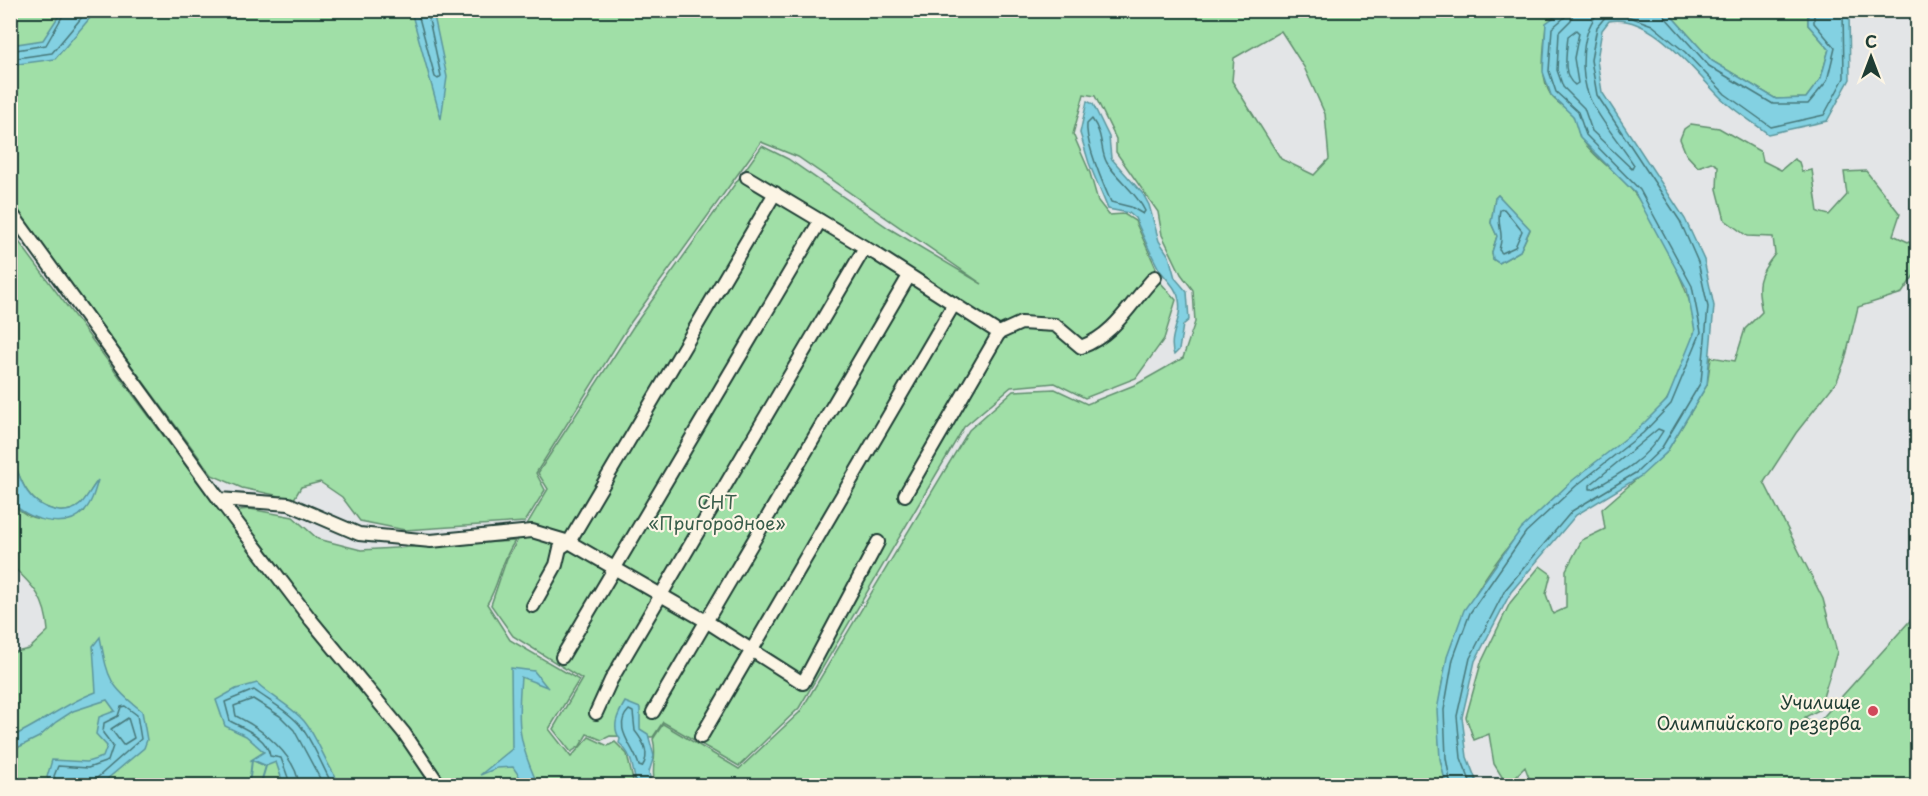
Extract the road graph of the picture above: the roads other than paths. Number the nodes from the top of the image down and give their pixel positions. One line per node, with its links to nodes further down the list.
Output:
1 (747, 177): 2 (street)
2 (775, 193): 4 (street); 12 (street)
3 (10, 211): 11 (street)
4 (819, 221): 5 (street); 14 (street)
5 (864, 249): 6 (street); 15 (street)
6 (909, 276): 8 (street); 17 (street)
7 (1155, 277): 9 (street)
8 (954, 304): 9 (street); 18 (street)
9 (999, 333): 10 (street)
10 (905, 495)
11 (219, 499): 12 (street); 23 (street)
12 (569, 542): 14 (street); 16 (street)
13 (878, 542): 18 (street)
14 (615, 570): 15 (street); 19 (street)
15 (660, 596): 17 (street); 21 (street)
16 (533, 606)
17 (706, 621): 18 (street); 20 (street)
18 (752, 649): 22 (street)
19 (562, 657)
20 (653, 712)
21 (596, 713)
22 (701, 737)
23 (440, 786)

